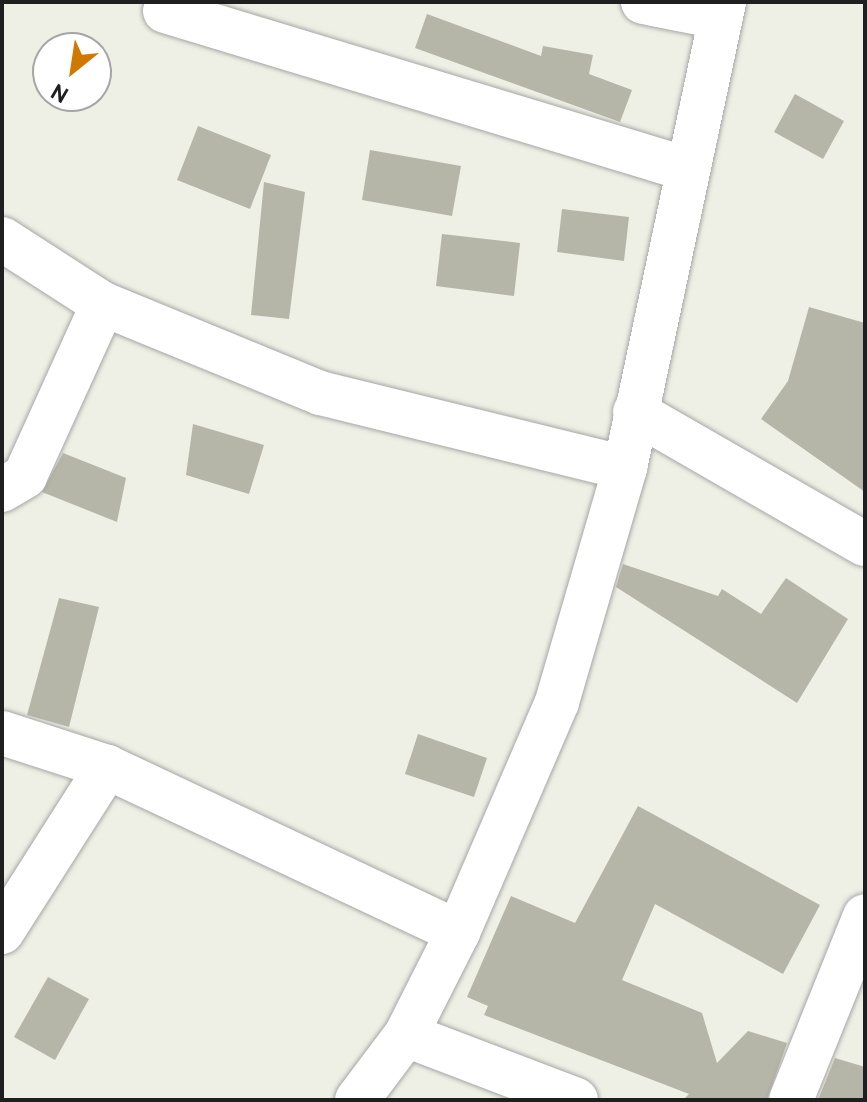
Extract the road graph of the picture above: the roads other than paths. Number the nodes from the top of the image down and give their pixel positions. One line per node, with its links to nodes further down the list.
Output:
1 (643, 2): 2 (street)
2 (722, 9): 4 (street)
3 (165, 11): 4 (street)
4 (687, 169): 7 (street)
5 (2, 239): 6 (street)
6 (103, 304): 8 (street); 9 (street)
7 (635, 412): 8 (street); 10 (street)
8 (625, 468): 15 (street)
9 (2, 490)
10 (865, 544)
11 (2, 733): 12 (street)
12 (107, 767): 14 (street); 15 (street)
13 (865, 917): 19 (street)
14 (2, 932)
15 (458, 932): 16 (street)
16 (406, 1035): 17 (street); 18 (street)
17 (357, 1100)
18 (576, 1100)
19 (791, 1100)

